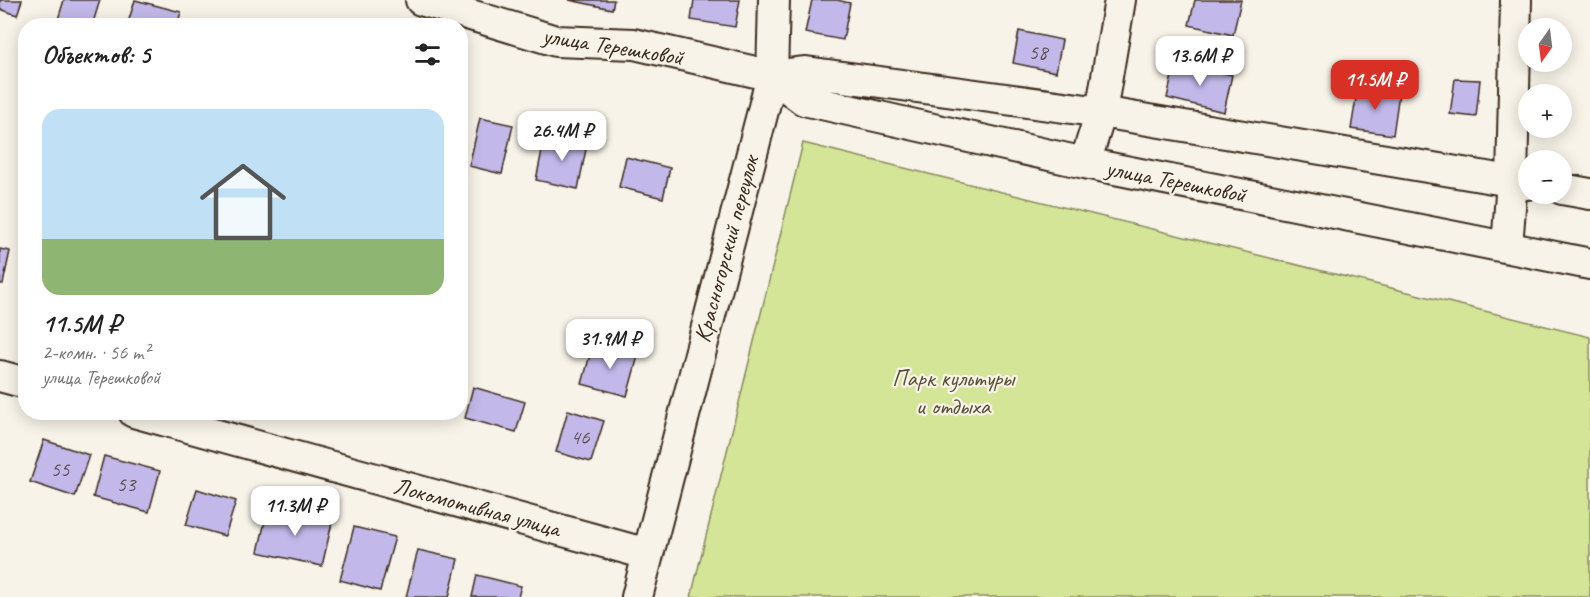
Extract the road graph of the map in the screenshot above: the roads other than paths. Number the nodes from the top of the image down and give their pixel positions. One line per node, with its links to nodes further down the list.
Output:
1 (421, 0): 5 (street, улица Терешковой)
2 (774, 0): 5 (street, Красногорский переулок)
3 (1120, 0): 6 (street)
4 (1516, 0): 7 (street)
5 (772, 76): 6 (street, улица Терешковой); 8 (street, улица Терешковой); 18 (street, Красногорский переулок)
6 (1101, 112): 8 (street); 9 (street, улица Терешковой)
7 (1519, 150)
8 (1085, 163): 13 (street, улица Терешковой)
9 (1518, 183)
10 (1572, 191): 12 (street)
11 (1518, 193): 13 (street)
12 (1590, 194)
13 (1507, 247): 14 (street, улица Терешковой)
14 (1590, 264)
15 (0, 376): 16 (street)
16 (18, 380)
17 (163, 420): 18 (street, Локомотивная улица)
18 (646, 554): 19 (street, Красногорский переулок)
19 (637, 597)

